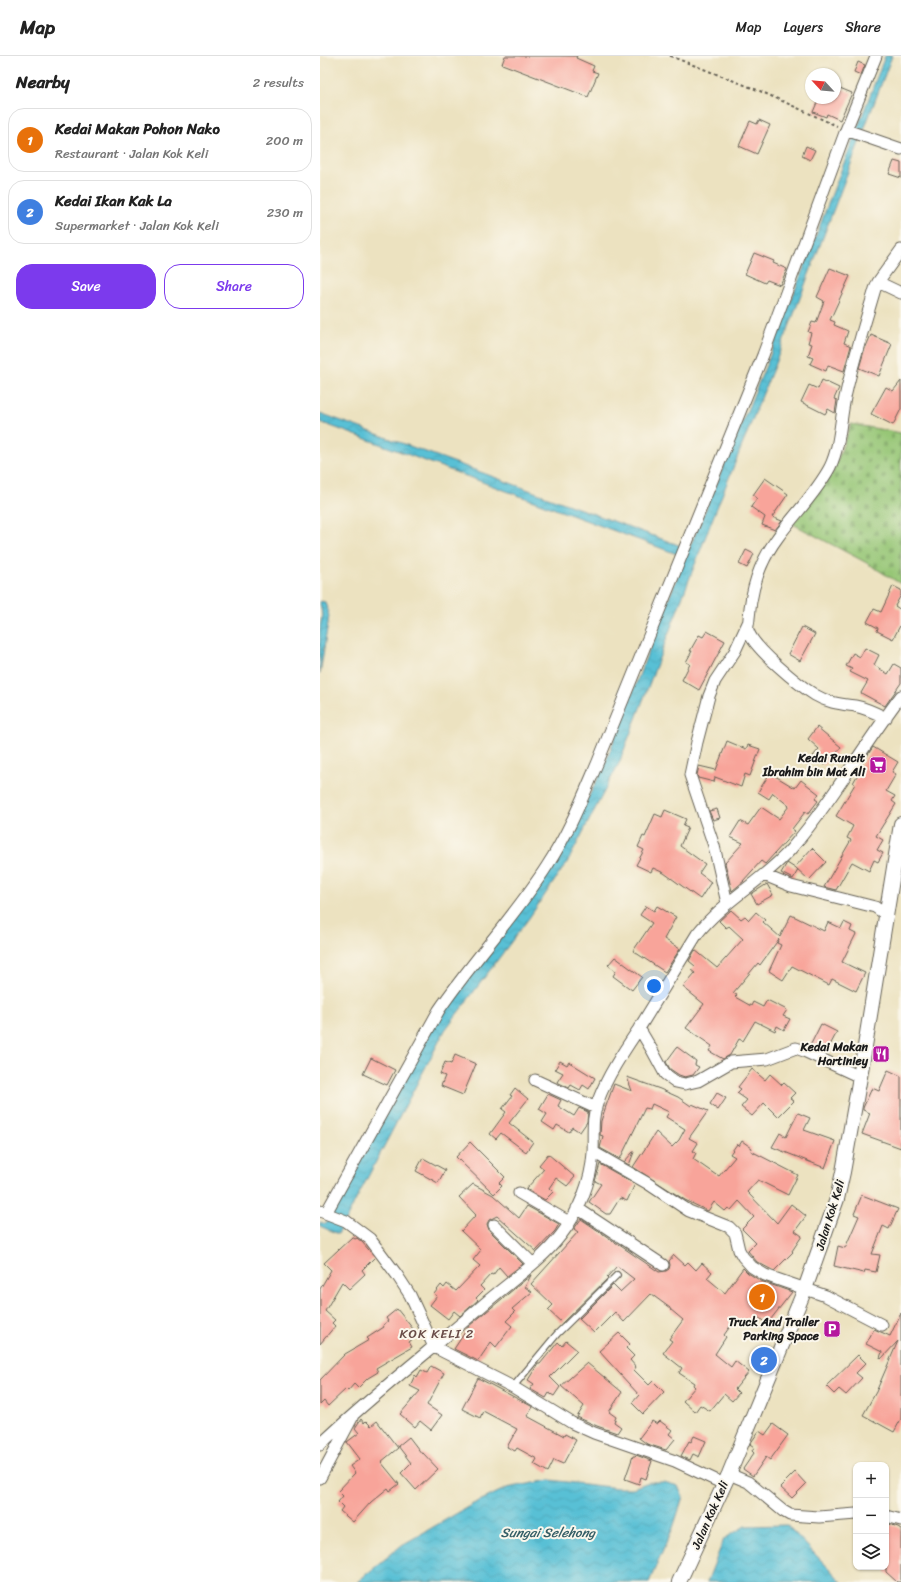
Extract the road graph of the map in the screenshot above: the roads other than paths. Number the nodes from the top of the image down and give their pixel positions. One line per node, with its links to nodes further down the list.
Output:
1 (876, 56): 2 (street)
2 (849, 131): 3 (street); 21 (street)
3 (901, 149)
4 (901, 250): 5 (street)
5 (878, 282): 6 (street); 7 (street)
6 (901, 293)
7 (749, 620): 9 (street); 12 (street)
8 (901, 696): 9 (street)
9 (886, 718): 11 (street)
10 (901, 824): 13 (street, Jalan Kok Keli)
11 (764, 875): 12 (street); 13 (street)
12 (727, 903): 14 (street)
13 (885, 914): 15 (street, Jalan Kok Keli)
14 (639, 1028): 15 (street); 17 (street)
15 (860, 1077): 27 (street, Jalan Kok Keli)
16 (535, 1080): 17 (street)
17 (596, 1108): 18 (street)
18 (593, 1152): 20 (street); 27 (street)
19 (519, 1193): 22 (street)
20 (577, 1208): 22 (street); 25 (street)
21 (325, 1213): 29 (street)
22 (569, 1222): 24 (street)
23 (494, 1225): 24 (street)
24 (532, 1263): 29 (street)
25 (663, 1265)
26 (617, 1275): 30 (lane)
27 (805, 1289): 28 (street); 34 (street, Jalan Kok Keli)
28 (882, 1325)
29 (434, 1348): 30 (street); 31 (street)
30 (513, 1387): 34 (street)
31 (357, 1410): 32 (street); 33 (street)
32 (320, 1445)
33 (320, 1476)
34 (726, 1479): 35 (street); 38 (street, Jalan Kok Keli)
35 (853, 1514)
36 (889, 1517): 37 (street)
37 (901, 1520)
38 (680, 1582)

